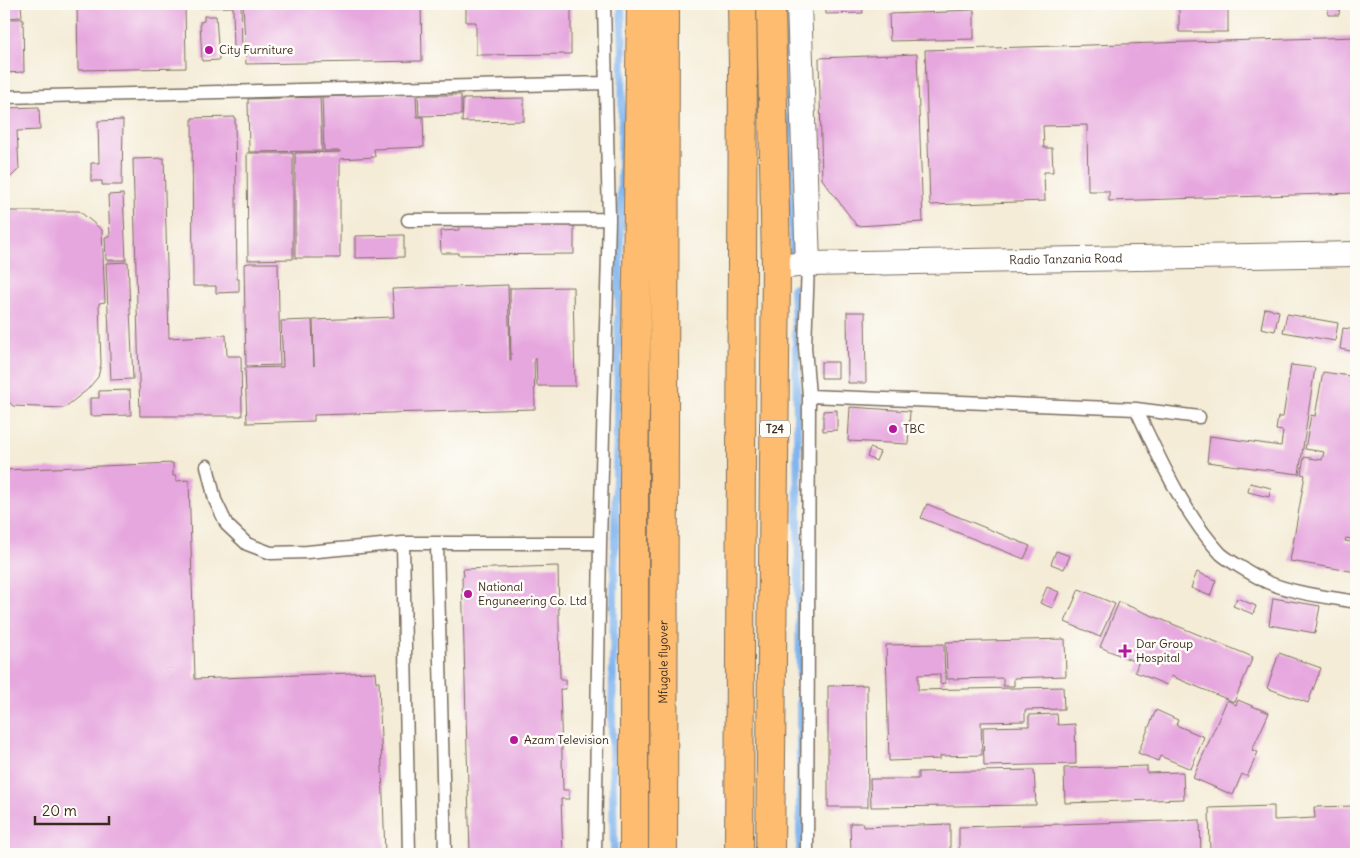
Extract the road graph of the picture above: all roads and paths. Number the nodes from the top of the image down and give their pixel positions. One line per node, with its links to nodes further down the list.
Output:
1 (604, 4): 7 (lane)
2 (641, 4): 25 (highway)
3 (666, 4): 26 (highway, Mfugale flyover)
4 (742, 4): 27 (highway)
5 (771, 4): 13 (highway, T24)
6 (799, 4): 12 (street)
7 (606, 83): 8 (lane); 9 (lane)
8 (4, 97)
9 (609, 219): 10 (lane); 19 (lane)
10 (408, 220)
11 (1356, 254): 12 (street, Radio Tanzania Road)
12 (808, 264): 13 (street, Radio Tanzania Road); 14 (lane)
13 (776, 267): 28 (highway, T24)
14 (809, 396): 15 (lane); 29 (lane)
15 (1136, 409): 16 (lane); 21 (lane)
16 (1199, 417)
17 (207, 466): 18 (lane)
18 (403, 543): 20 (lane); 22 (lane)
19 (600, 543): 20 (lane); 24 (lane)
20 (437, 544): 23 (lane)
21 (1356, 602)
22 (409, 854)
23 (445, 854)
24 (595, 854)
25 (634, 854)
26 (663, 854)
27 (740, 854)
28 (770, 854)
29 (807, 854)

